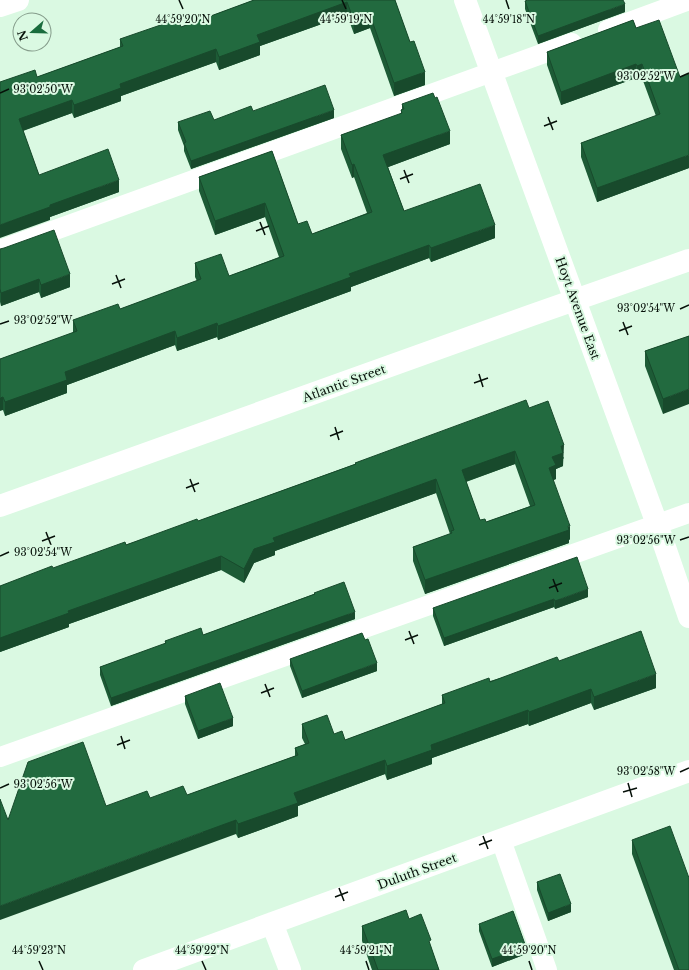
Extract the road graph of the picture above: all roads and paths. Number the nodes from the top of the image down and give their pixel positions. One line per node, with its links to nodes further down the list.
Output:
1 (18, 0): 4 (street)
2 (465, 0): 5 (street, Hoyt Avenue East)
3 (688, 0): 5 (lane)
4 (0, 6)
5 (492, 73): 6 (lane); 8 (street, Hoyt Avenue East)
6 (0, 250)
7 (689, 260): 8 (street, Atlantic Street)
8 (575, 300): 9 (street, Atlantic Street); 11 (street, Hoyt Avenue East)
9 (0, 506)
10 (689, 513): 11 (lane)
11 (657, 524): 12 (street, Hoyt Avenue East); 13 (lane)
12 (689, 617)
13 (0, 757)
14 (689, 771): 15 (street, Duluth Street)
15 (501, 840): 16 (street, Duluth Street); 19 (lane)
16 (272, 923): 17 (street, Duluth Street); 18 (street)
17 (144, 970)
18 (290, 970)
19 (546, 970)

